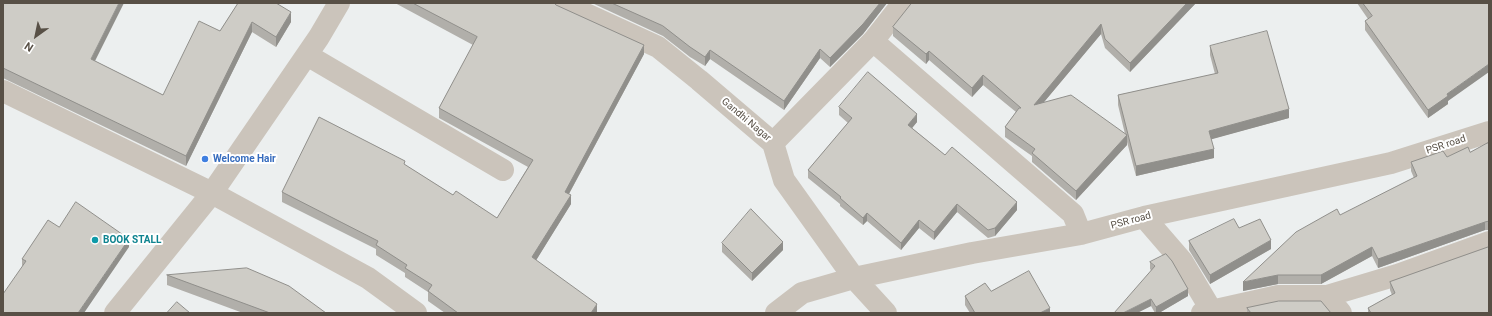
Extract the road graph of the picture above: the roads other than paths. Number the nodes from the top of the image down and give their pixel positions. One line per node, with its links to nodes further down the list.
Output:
1 (339, 3): 5 (street)
2 (562, 3): 8 (street, Gandhi Nagar)
3 (903, 3): 4 (street)
4 (873, 41): 8 (street); 12 (street)
5 (307, 55): 9 (street); 10 (street)
6 (3, 90): 10 (street)
7 (1489, 132): 11 (street, PSR road)
8 (773, 143): 14 (street, Gandhi Nagar)
9 (503, 170)
10 (212, 193): 17 (street); 18 (street)
11 (1144, 217): 12 (street, PSR road); 16 (street)
12 (1080, 234): 14 (street, PSR road)
13 (1489, 242): 15 (street)
14 (854, 278): 19 (street, PSR road); 20 (street, Gandhi Nagar)
15 (1327, 296): 16 (street); 21 (street)
16 (1208, 312)
17 (115, 313)
18 (416, 313)
19 (776, 313)
20 (886, 313)
21 (1341, 313)

